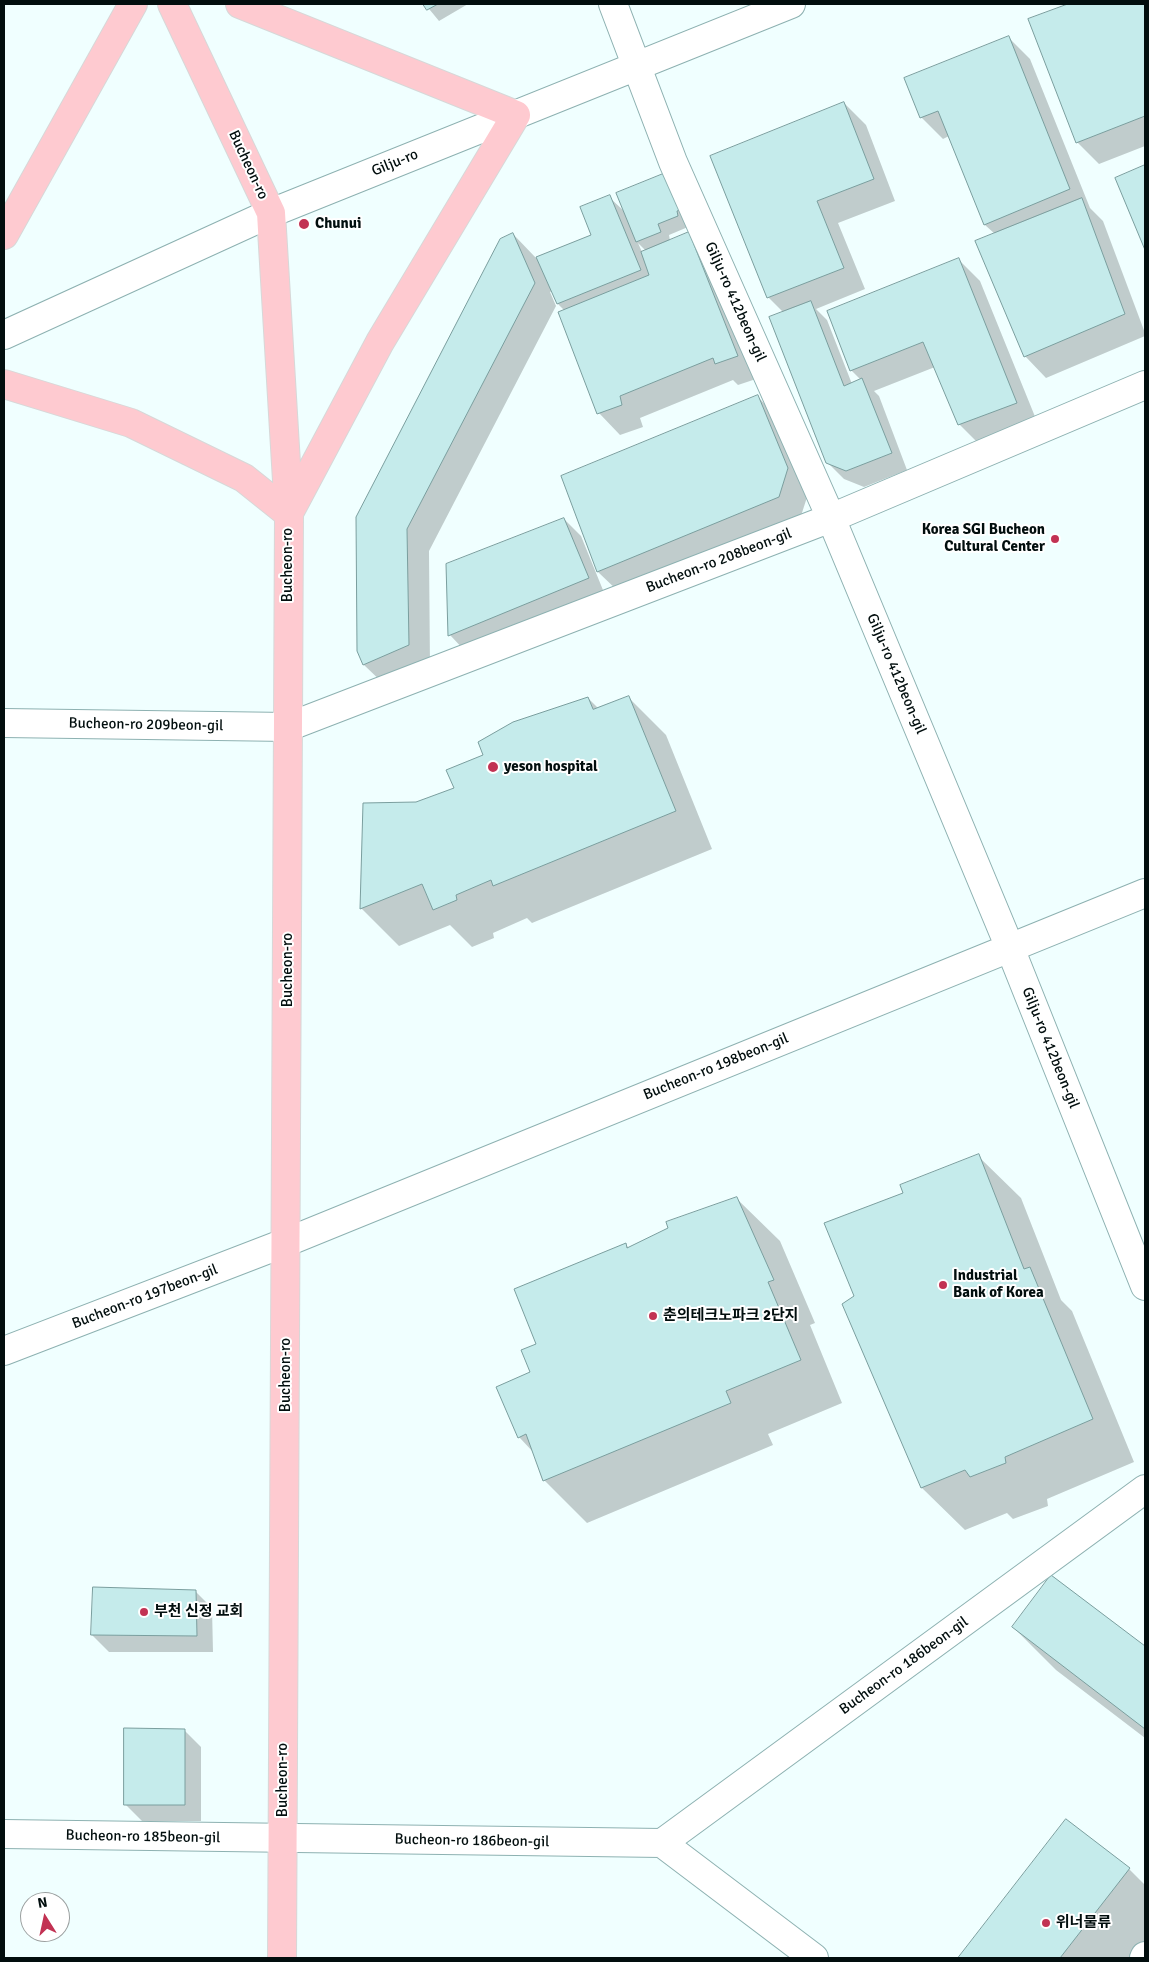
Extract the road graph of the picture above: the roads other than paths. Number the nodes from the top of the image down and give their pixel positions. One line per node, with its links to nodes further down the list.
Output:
1 (132, 4): 9 (main road)
2 (172, 4): 8 (main road, Bucheon-ro)
3 (240, 4): 7 (main road)
4 (613, 4): 6 (street, Gilju-ro 412beon-gil)
5 (791, 4): 6 (street, Gilju-ro)
6 (636, 66): 7 (street, Gilju-ro); 14 (street, Gilju-ro 412beon-gil)
7 (516, 114): 8 (street, Gilju-ro); 13 (main road)
8 (270, 213): 10 (street, Gilju-ro); 13 (main road, Bucheon-ro)
9 (4, 235)
10 (4, 335)
11 (4, 384): 13 (main road)
12 (1145, 386): 14 (street, Bucheon-ro 208beon-gil)
13 (288, 514): 16 (main road, Bucheon-ro)
14 (831, 518): 16 (street, Bucheon-ro 208beon-gil); 18 (street, Gilju-ro 412beon-gil)
15 (4, 723): 16 (street, Bucheon-ro 209beon-gil)
16 (288, 727): 19 (main road, Bucheon-ro)
17 (1145, 893): 18 (street, Bucheon-ro 198beon-gil)
18 (1010, 948): 19 (street, Bucheon-ro 198beon-gil); 20 (street, Gilju-ro 412beon-gil)
19 (287, 1242): 21 (street, Bucheon-ro 197beon-gil); 24 (main road, Bucheon-ro)
20 (1145, 1286)
21 (4, 1351)
22 (1145, 1489): 25 (street, Bucheon-ro 186beon-gil)
23 (4, 1834): 24 (street, Bucheon-ro 185beon-gil)
24 (283, 1839): 25 (street, Bucheon-ro 186beon-gil); 26 (main road, Bucheon-ro)
25 (662, 1843): 27 (street)
26 (282, 1958)
27 (814, 1958)

